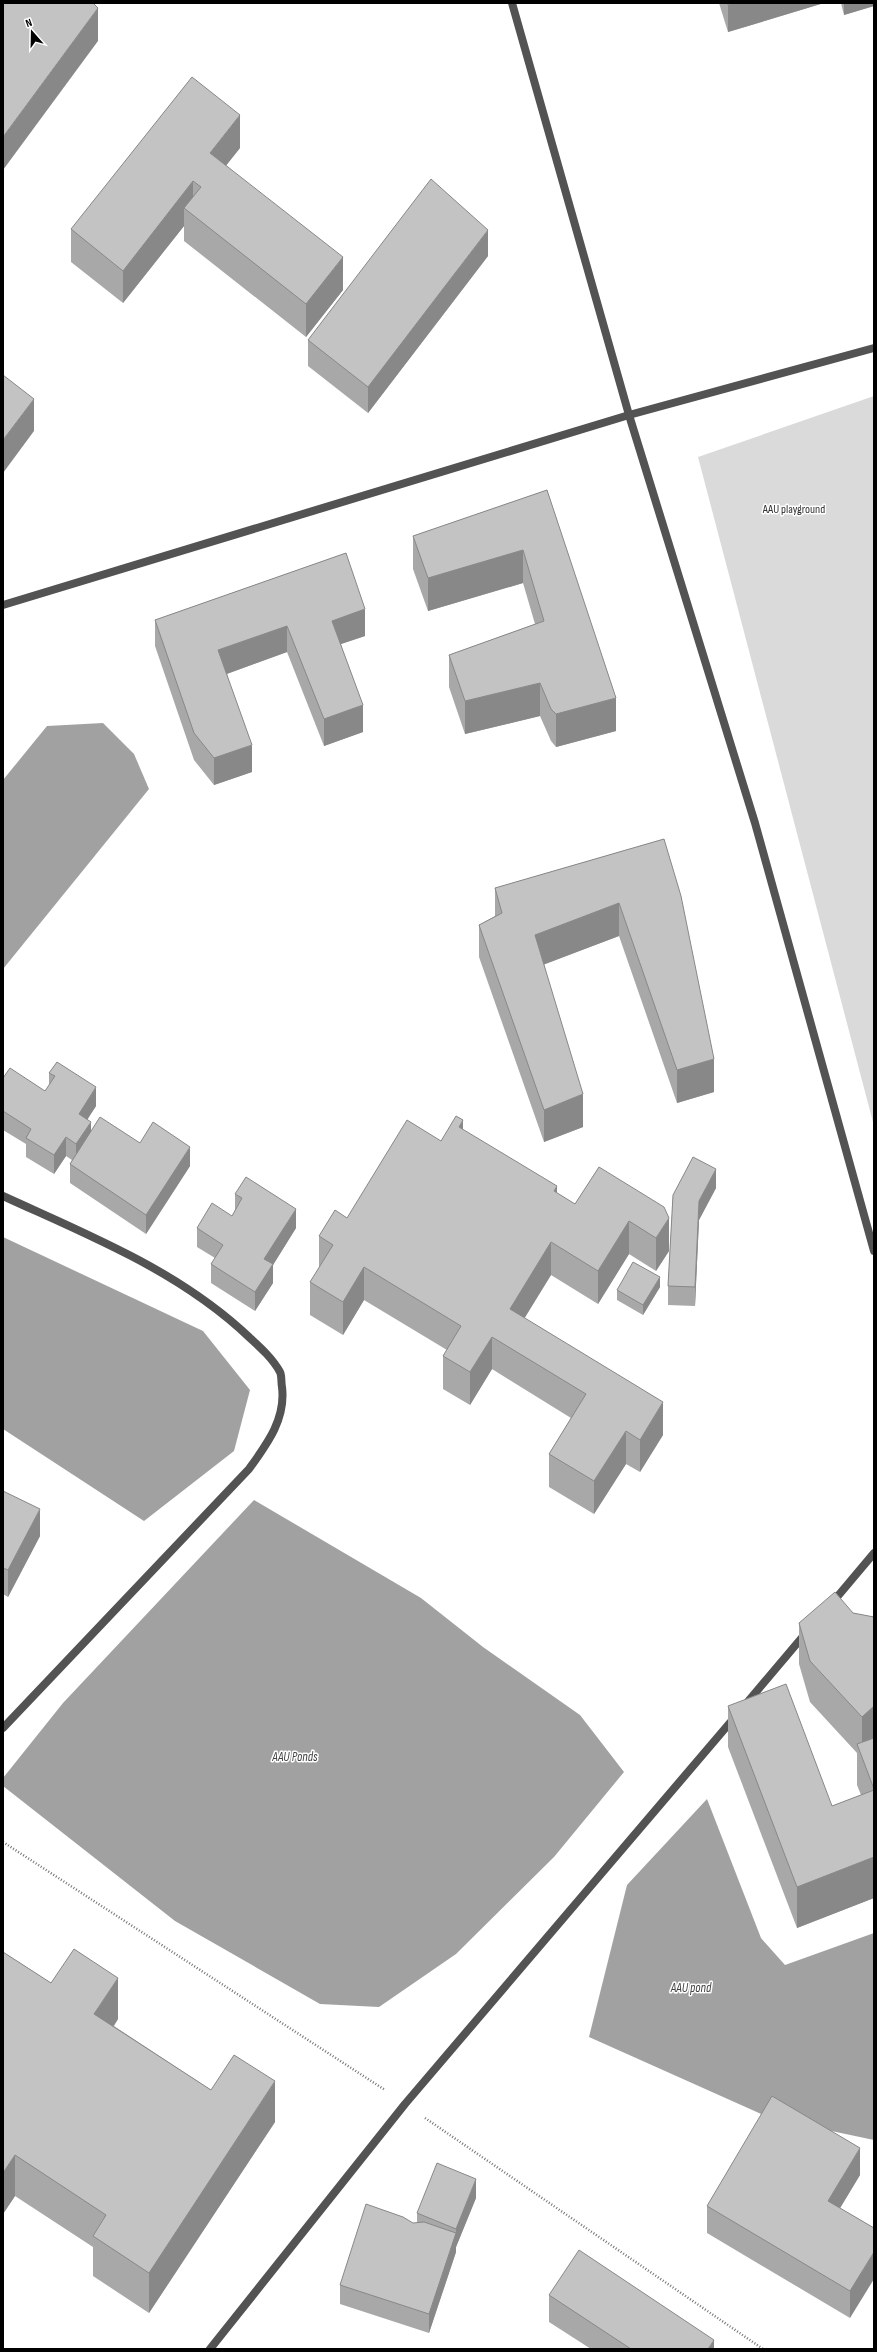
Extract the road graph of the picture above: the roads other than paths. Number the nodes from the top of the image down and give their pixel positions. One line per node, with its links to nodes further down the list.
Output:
1 (512, 3): 3 (lane)
2 (874, 348): 3 (lane)
3 (629, 415): 4 (lane); 6 (lane)
4 (3, 605)
5 (3, 1196): 10 (lane)
6 (874, 1250)
7 (874, 1553): 8 (lane)
8 (828, 1608)
9 (812, 1626): 11 (lane)
10 (3, 1728)
11 (210, 2349)

